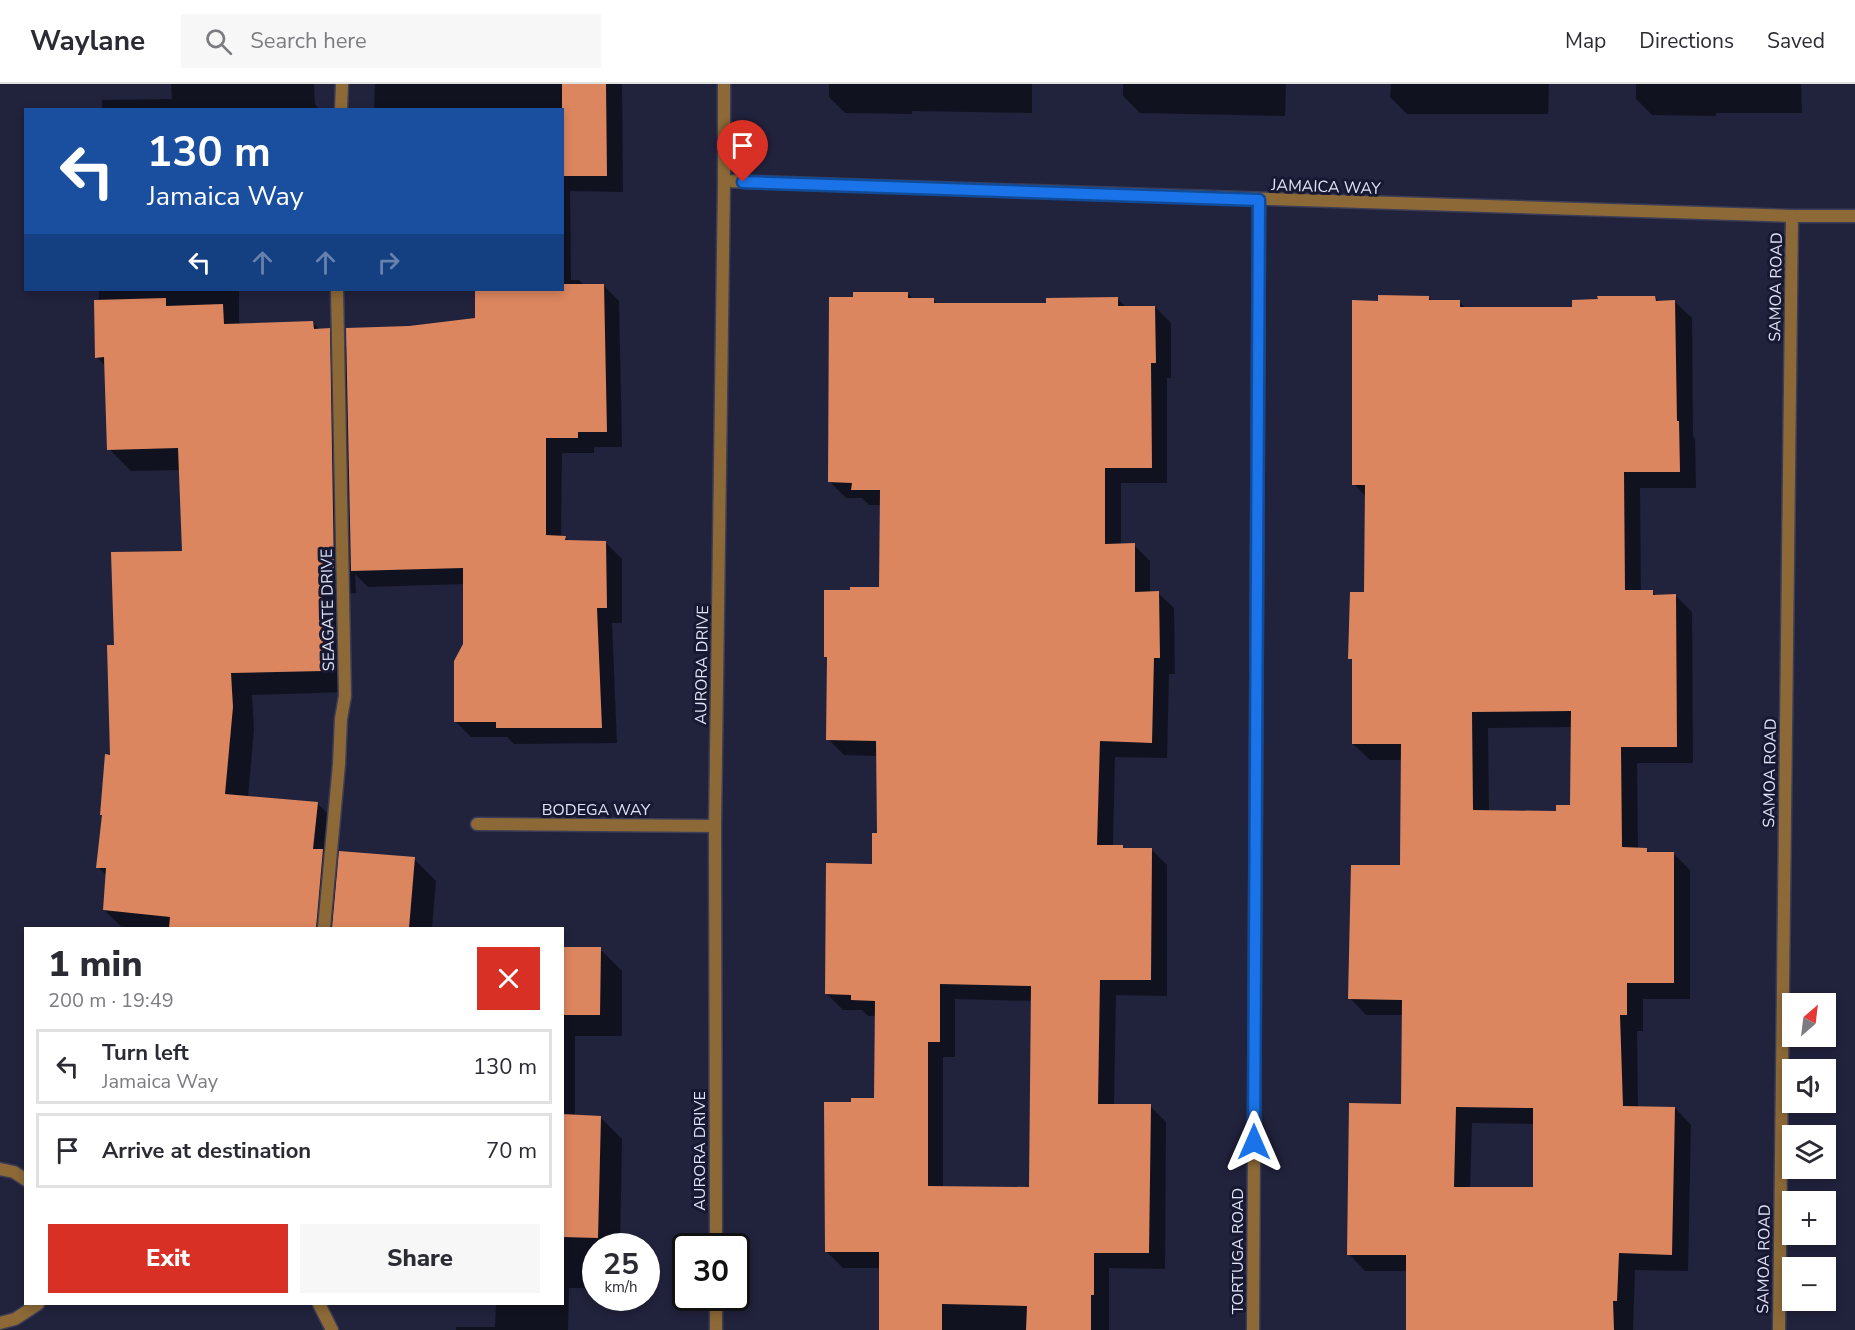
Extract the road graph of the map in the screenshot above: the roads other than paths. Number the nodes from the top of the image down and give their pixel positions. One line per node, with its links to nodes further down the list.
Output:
1 (342, 84): 3 (street)
2 (724, 84): 4 (street, AURORA DRIVE)
3 (341, 108)
4 (724, 181): 5 (street, JAMAICA WAY); 10 (street, AURORA DRIVE)
5 (1259, 200): 6 (street, JAMAICA WAY); 21 (street, TORTUGA ROAD)
6 (1792, 216): 7 (street, JAMAICA WAY); 22 (street, SAMOA ROAD)
7 (1855, 216)
8 (337, 291): 11 (street, SEAGATE DRIVE)
9 (477, 824): 10 (street, BODEGA WAY)
10 (715, 826): 14 (street, AURORA DRIVE)
11 (324, 927)
12 (0, 1169): 13 (street)
13 (24, 1178)
14 (716, 1233)
15 (36, 1305): 18 (street)
16 (320, 1305): 19 (street)
17 (716, 1311): 20 (street)
18 (0, 1323)
19 (332, 1330)
20 (716, 1330)
21 (1253, 1330)
22 (1779, 1330)

